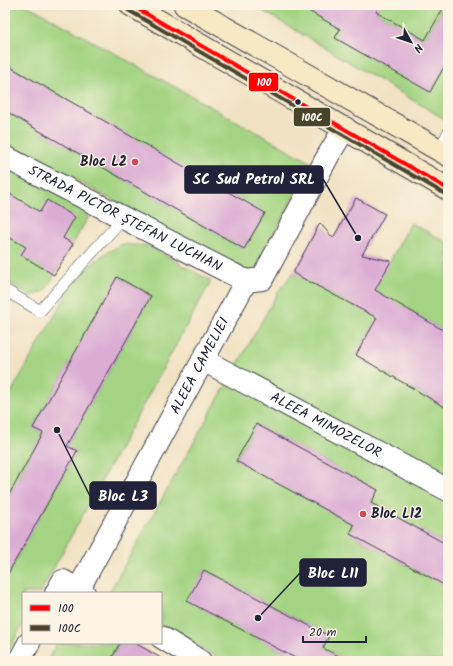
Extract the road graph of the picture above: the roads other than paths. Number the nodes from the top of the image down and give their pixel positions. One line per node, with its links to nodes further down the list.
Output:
1 (131, 5): 3 (main road)
2 (197, 8): 4 (main road)
3 (345, 128): 6 (main road); 8 (street)
4 (445, 146)
5 (5, 157): 7 (street, STRADA PICTOR ȘTEFAN LUCHIAN)
6 (448, 189)
7 (123, 218): 8 (street, STRADA PICTOR ȘTEFAN LUCHIAN); 9 (lane)
8 (246, 281): 10 (street, ALEEA CAMELIEI)
9 (5, 290)
10 (203, 360): 11 (street, ALEEA MIMOZELOR); 12 (street, ALEEA CAMELIEI)
11 (448, 490)
12 (81, 591): 13 (street, ALEEA CAMELIEI)
13 (57, 592)
14 (162, 638): 16 (street)
15 (28, 644): 17 (street)
16 (193, 659)
17 (19, 661)

